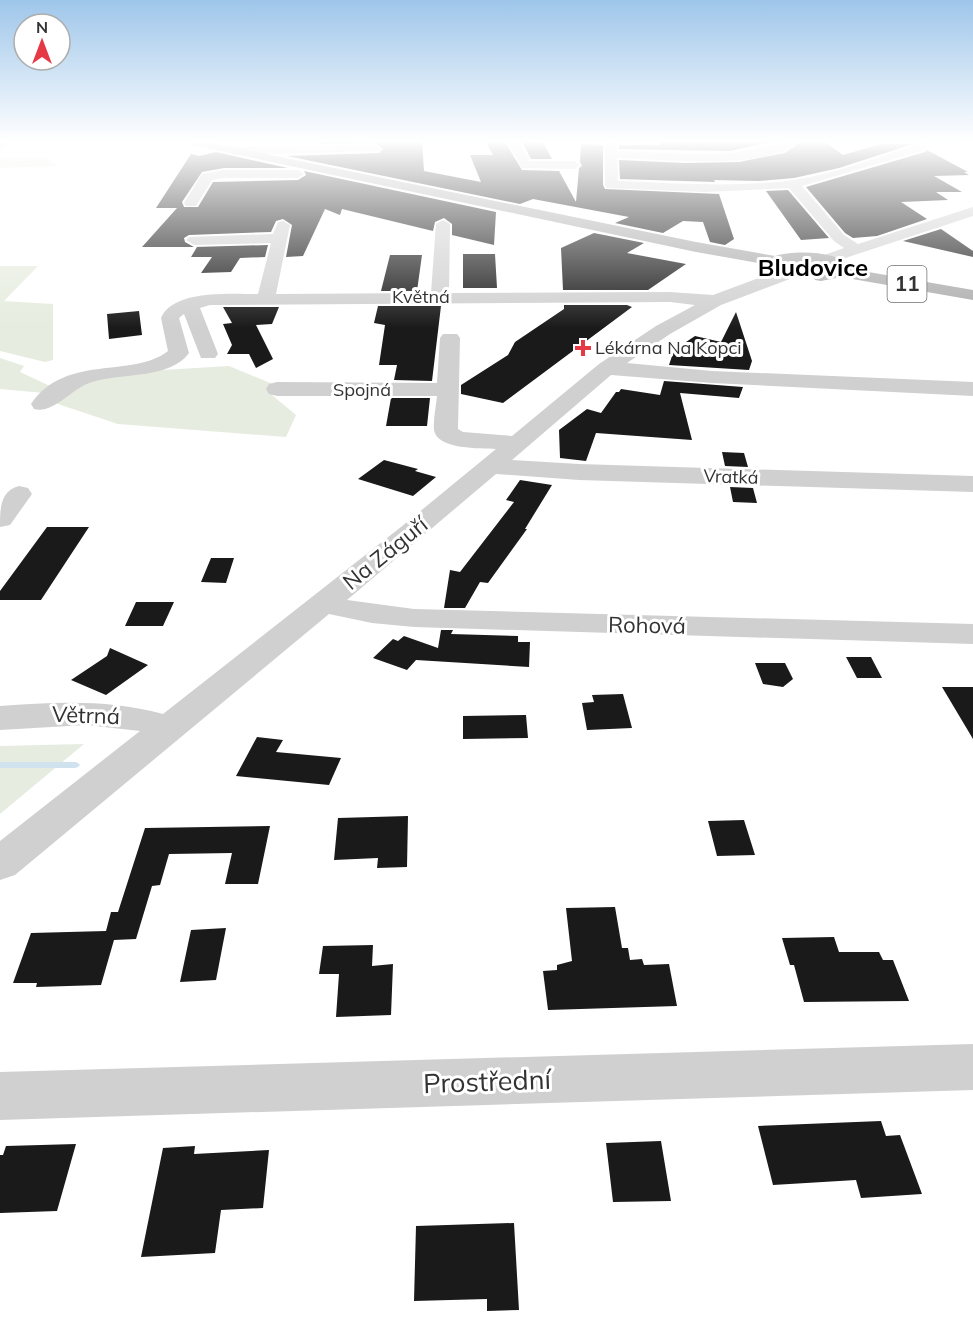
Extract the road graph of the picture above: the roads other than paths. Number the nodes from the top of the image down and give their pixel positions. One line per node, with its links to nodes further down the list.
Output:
1 (488, 204): 8 (main road, 11)
2 (810, 204): 6 (street)
3 (973, 211): 6 (street)
4 (443, 224): 11 (street)
5 (194, 240): 12 (street)
6 (857, 250): 7 (street)
7 (827, 259): 8 (main road, 11); 9 (main road)
8 (782, 267): 9 (main road, 11); 13 (street, Na Záguří)
9 (841, 272): 10 (main road, 11)
10 (973, 295)
11 (440, 297): 12 (street, Květná); 13 (street, Květná)
12 (266, 298): 14 (street, Květná)
13 (715, 301): 17 (street, Na Záguří)
14 (189, 304): 16 (street); 21 (street)
15 (450, 338): 19 (street)
16 (208, 354)
17 (606, 368): 20 (street); 22 (street, Na Záguří)
18 (276, 389): 19 (street, Spojná)
19 (448, 390): 22 (street)
20 (973, 390)
21 (42, 404)
22 (515, 443): 23 (street, Na Záguří)
23 (490, 466): 24 (street, Vratká); 27 (street, Na Záguří)
24 (973, 484)
25 (19, 494): 26 (street)
26 (0, 519)
27 (323, 604): 28 (street, Rohová); 30 (street, Na Záguří)
28 (973, 634)
29 (0, 718): 30 (street, Větrná)
30 (170, 728): 31 (street, Na Záguří)
31 (0, 864)
32 (973, 1066): 33 (street, Prostřední)
33 (0, 1096)

